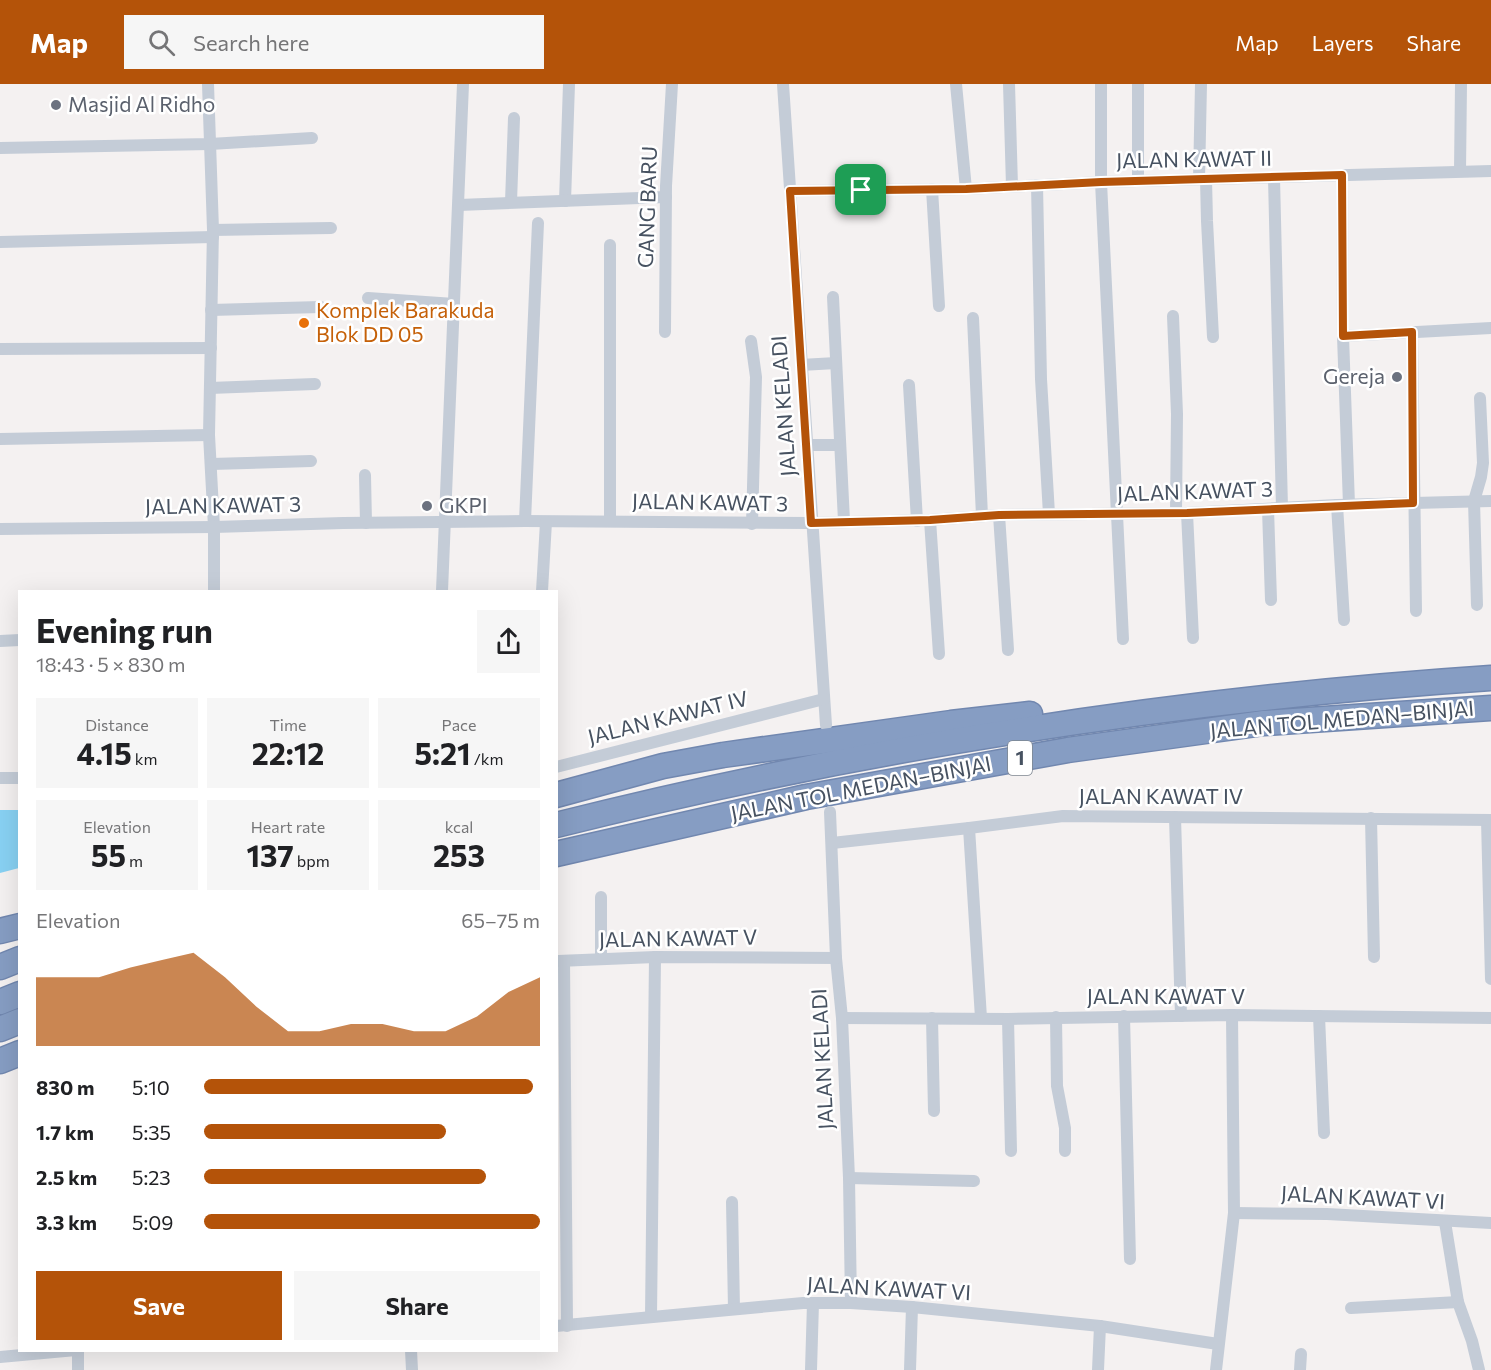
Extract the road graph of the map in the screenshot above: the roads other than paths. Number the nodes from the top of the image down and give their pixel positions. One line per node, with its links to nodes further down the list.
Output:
1 (208, 84): 14 (street)
2 (463, 84): 31 (street)
3 (569, 84): 29 (street)
4 (672, 84): 28 (street, GANG BARU)
5 (783, 84): 27 (street, JALAN KELADI)
6 (956, 84): 26 (street)
7 (1009, 84): 24 (street)
8 (1101, 84): 22 (street)
9 (1138, 84): 21 (street)
10 (1201, 84): 20 (street)
11 (1461, 84): 16 (street)
12 (514, 118): 30 (street)
13 (312, 138): 14 (street)
14 (210, 144): 15 (street); 34 (street)
15 (0, 148)
16 (1460, 171): 17 (street, JALAN KAWAT II); 18 (street, JALAN KAWAT II)
17 (1491, 171)
18 (1342, 175): 19 (street, JALAN KAWAT II); 48 (street)
19 (1274, 177): 20 (street, JALAN KAWAT II); 70 (street)
20 (1203, 179): 21 (street, JALAN KAWAT II); 49 (street)
21 (1138, 181): 22 (street, JALAN KAWAT II)
22 (1101, 182): 23 (street, JALAN KAWAT II); 74 (street)
23 (1037, 185): 24 (street, JALAN KAWAT II); 73 (street)
24 (1012, 186): 26 (street, JALAN KAWAT II)
25 (932, 189): 26 (street, JALAN KAWAT II); 27 (street, JALAN KAWAT II); 40 (street)
26 (966, 189)
27 (790, 191): 54 (street, JALAN KELADI)
28 (666, 197): 29 (street); 46 (street, GANG BARU)
29 (566, 201): 30 (street)
30 (512, 202): 31 (street)
31 (459, 205): 39 (street)
32 (538, 223): 77 (street)
33 (331, 228): 34 (street)
34 (213, 234): 35 (street); 42 (street)
35 (0, 242)
36 (610, 245): 78 (street)
37 (833, 297): 53 (street)
38 (368, 298): 39 (street)
39 (454, 304): 83 (street)
40 (939, 306)
41 (321, 307): 42 (street)
42 (212, 310): 51 (street)
43 (1173, 316): 72 (street)
44 (973, 318): 76 (street)
45 (1491, 328): 47 (street)
46 (665, 332)
47 (1412, 332): 48 (street); 68 (street)
48 (1343, 336): 69 (street)
49 (1213, 338)
50 (751, 341): 85 (street)
51 (211, 348): 52 (street); 57 (street)
52 (0, 349)
53 (836, 363): 54 (street); 62 (street)
54 (801, 365): 61 (street, JALAN KELADI)
55 (315, 384): 57 (street)
56 (909, 385): 80 (street)
57 (210, 388): 59 (street)
58 (1480, 398): 66 (street)
59 (209, 435): 60 (street); 64 (street)
60 (0, 439)
61 (806, 445): 62 (street); 84 (street, JALAN KELADI)
62 (840, 445): 79 (street)
63 (311, 461): 64 (street)
64 (211, 464): 86 (street)
65 (365, 476): 82 (street)
66 (1474, 501): 67 (street, JALAN KAWAT 3); 68 (street, JALAN KAWAT 3); 92 (street)
67 (1491, 501)
68 (1413, 503): 69 (street, JALAN KAWAT 3); 93 (street)
69 (1343, 505): 70 (street, JALAN KAWAT 3); 94 (street)
70 (1282, 508): 71 (street, JALAN KAWAT 3)
71 (1268, 509): 72 (street, JALAN KAWAT 3); 91 (street)
72 (1182, 513): 74 (street, JALAN KAWAT 3); 95 (street)
73 (1049, 514): 74 (street, JALAN KAWAT 3); 75 (street, JALAN KAWAT 3)
74 (1116, 514): 96 (street)
75 (999, 515): 76 (street, JALAN KAWAT 3); 99 (street)
76 (982, 516): 80 (street, JALAN KAWAT 3)
77 (525, 521): 81 (street, JALAN KAWAT 3); 83 (street, JALAN KAWAT 3)
78 (610, 521): 81 (street, JALAN KAWAT 3); 85 (street, JALAN KAWAT 3)
79 (844, 521): 80 (street, JALAN KAWAT 3); 84 (street, JALAN KAWAT 3)
80 (924, 521): 100 (street)
81 (546, 522): 90 (street)
82 (366, 523): 83 (street, JALAN KAWAT 3); 86 (street, JALAN KAWAT 3)
83 (446, 523): 89 (street)
84 (811, 523): 85 (street, JALAN KAWAT 3); 103 (street, JALAN KELADI)
85 (752, 524)
86 (214, 527): 87 (street, JALAN KAWAT 3); 88 (street)
87 (0, 528)
88 (214, 590)
89 (442, 590)
90 (542, 590)
91 (1272, 600)
92 (1477, 605)
93 (1416, 611)
94 (1344, 620)
95 (1193, 638)
96 (1123, 639)
97 (18, 640): 98 (street)
98 (0, 641)
99 (1008, 650)
100 (939, 654)
101 (1491, 678): 102 (highway, JALAN TOL MEDAN–BINJAI / 1)
102 (1412, 683): 109 (highway); 114 (highway, JALAN TOL MEDAN–BINJAI / 1)
103 (824, 699): 105 (street, JALAN KELADI); 106 (street, JALAN KAWAT IV)
104 (1491, 708): 117 (highway, JALAN TOL MEDAN–BINJAI / 1)
105 (826, 725)
106 (558, 766)
107 (0, 778): 108 (street)
108 (18, 778)
109 (558, 794)
110 (830, 813): 116 (street, JALAN KELADI)
111 (1175, 816): 112 (street, JALAN KAWAT IV); 115 (street, JALAN KAWAT IV); 133 (street)
112 (1371, 818): 113 (street, JALAN KAWAT IV); 122 (street)
113 (1489, 820): 128 (street)
114 (558, 825)
115 (969, 828): 116 (street, JALAN KAWAT IV); 138 (street)
116 (832, 843): 123 (street, JALAN KELADI)
117 (558, 855)
118 (601, 897): 124 (street)
119 (18, 926): 120 (highway)
120 (0, 931)
121 (655, 957): 123 (street, JALAN KAWAT V); 124 (street, JALAN KAWAT V); 162 (street)
122 (1374, 957)
123 (836, 958): 136 (street, JALAN KELADI)
124 (601, 959): 126 (street, JALAN KAWAT V)
125 (18, 960): 127 (highway)
126 (560, 961): 163 (street)
127 (0, 967)
128 (1491, 979)
129 (18, 995): 130 (highway)
130 (0, 1002)
131 (1232, 1015): 133 (street, JALAN KAWAT V); 134 (street, JALAN KAWAT V); 152 (street)
132 (1124, 1016): 133 (street, JALAN KAWAT V); 135 (street, JALAN KAWAT V); 155 (street)
133 (1181, 1016)
134 (1319, 1016): 140 (street, JALAN KAWAT V); 146 (street)
135 (1056, 1017): 139 (street, JALAN KAWAT V); 148 (street)
136 (842, 1018): 137 (street, JALAN KAWAT V); 149 (street, JALAN KELADI)
137 (932, 1018): 138 (street, JALAN KAWAT V); 145 (street)
138 (981, 1018): 139 (street, JALAN KAWAT V)
139 (1008, 1018): 147 (street)
140 (1491, 1018)
141 (18, 1023): 142 (highway)
142 (0, 1029)
143 (18, 1054): 144 (highway)
144 (0, 1061)
145 (934, 1111)
146 (1324, 1132)
147 (1011, 1151)
148 (1065, 1151)
149 (849, 1178): 150 (street); 158 (street, JALAN KELADI)
150 (974, 1181)
151 (732, 1202): 161 (street)
152 (1234, 1213): 153 (street, JALAN KAWAT VI); 165 (street)
153 (1445, 1222): 154 (street, JALAN KAWAT VI); 156 (street)
154 (1491, 1223)
155 (1130, 1260)
156 (1458, 1302): 160 (street); 178 (street)
157 (813, 1303): 158 (street, JALAN KAWAT VI); 161 (street, JALAN KAWAT VI); 173 (street)
158 (850, 1303): 159 (street, JALAN KAWAT VI)
159 (912, 1307): 164 (street, JALAN KAWAT VI); 174 (street)
160 (1351, 1308)
161 (734, 1310): 162 (street, JALAN KAWAT VI)
162 (651, 1317): 163 (street, JALAN KAWAT VI)
163 (562, 1326)
164 (1100, 1326): 165 (street, JALAN KAWAT VI); 175 (street)
165 (1218, 1344): 176 (street)
166 (55, 1352): 170 (street)
167 (77, 1352): 171 (street)
168 (411, 1352): 172 (street)
169 (1301, 1354): 177 (street)
170 (0, 1357)
171 (78, 1370)
172 (411, 1370)
173 (811, 1370)
174 (910, 1370)
175 (1098, 1370)
176 (1216, 1370)
177 (1300, 1370)
178 (1479, 1370)

